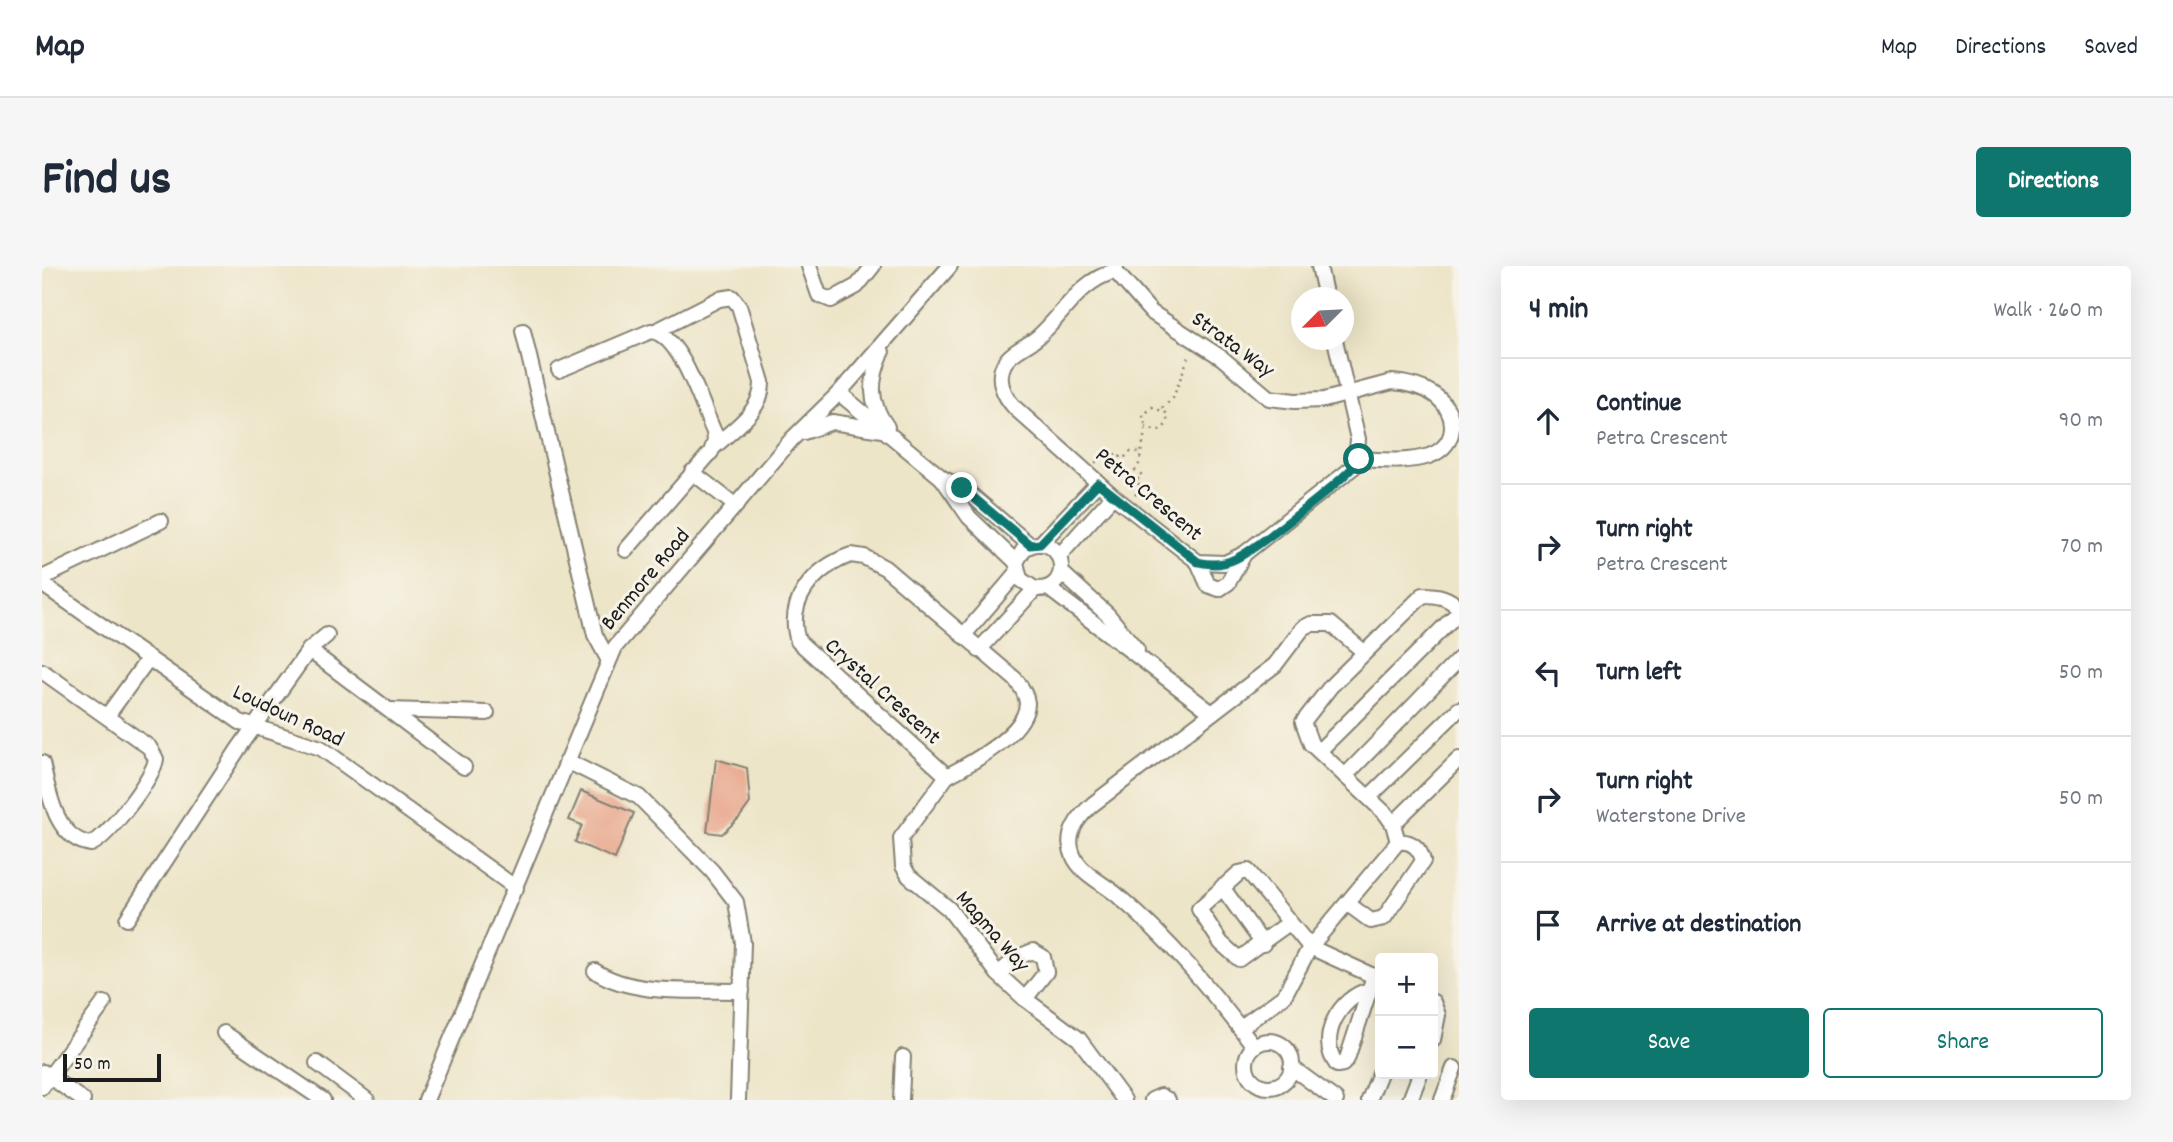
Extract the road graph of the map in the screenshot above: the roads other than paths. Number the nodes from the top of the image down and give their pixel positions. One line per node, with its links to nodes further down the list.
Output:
1 (809, 266): 2 (street)
2 (873, 266)
3 (950, 266): 9 (street, Benmore Road)
4 (1319, 266): 6 (street)
5 (1115, 268): 13 (street, Strata Way); 21 (street, Petra Crescent)
6 (1324, 287)
7 (523, 331): 43 (street)
8 (656, 331): 11 (street); 17 (street); 17 (street)
9 (888, 338): 12 (street, Benmore Road); 16 (street)
10 (1337, 350): 13 (street)
11 (559, 370)
12 (839, 393): 14 (street); 15 (street, Benmore Road)
13 (1347, 394): 18 (street); 18 (street)
14 (884, 430): 15 (street); 16 (street)
15 (792, 439): 23 (street, Benmore Road)
16 (897, 441): 20 (street)
17 (714, 447): 19 (street)
18 (1359, 459): 27 (street, Petra Crescent)
19 (692, 472): 23 (street); 26 (street)
20 (942, 478): 25 (street); 30 (street)
21 (1098, 483): 22 (street, Petra Crescent); 25 (street)
22 (1119, 500): 28 (street); 29 (street, Petra Crescent)
23 (736, 506): 43 (street, Benmore Road)
24 (161, 521): 32 (street)
25 (1035, 544): 28 (street); 30 (street)
26 (626, 550)
27 (1244, 554): 29 (street, Petra Crescent); 29 (street)
28 (1059, 556): 31 (street)
29 (1198, 562)
30 (1017, 568): 34 (street); 37 (street)
31 (1061, 572): 34 (street); 41 (street)
32 (42, 578)
33 (42, 584): 42 (street, Loudoun Road)
34 (1042, 588): 39 (street); 41 (street)
35 (1459, 610): 40 (street); 52 (street)
36 (327, 635): 38 (street)
37 (963, 636): 39 (street, Crystal Crescent); 57 (street, Crystal Crescent)
38 (309, 650): 47 (street); 51 (street)
39 (979, 650): 57 (street, Crystal Crescent)
40 (1364, 652): 49 (street); 52 (street)
41 (1143, 657): 49 (street)
42 (149, 658): 50 (street); 51 (street, Loudoun Road)
43 (608, 659): 54 (street, Benmore Road)
44 (1459, 659): 58 (street)
45 (42, 671): 50 (street)
46 (1459, 709): 59 (street)
47 (389, 710): 48 (street); 56 (street)
48 (487, 713)
49 (1212, 713): 75 (street)
50 (107, 716): 55 (street)
51 (255, 726): 63 (street, Loudoun Road); 65 (street)
52 (1319, 751): 58 (street)
53 (1459, 759): 60 (street)
54 (567, 761): 63 (street, Benmore Road); 72 (street)
55 (42, 763)
56 (464, 766)
57 (947, 776): 70 (street, Magma Way)
58 (1345, 776): 59 (street)
59 (1369, 797): 60 (street)
60 (1393, 824): 61 (street)
61 (1398, 842): 64 (street); 64 (street)
62 (1222, 887): 66 (street); 67 (street); 67 (street)
63 (516, 888): 88 (street, Benmore Road)
64 (1348, 904): 68 (street)
65 (127, 919)
66 (1289, 923): 67 (street); 68 (street)
67 (1263, 944)
68 (1310, 947): 71 (street); 75 (street)
69 (595, 971): 72 (street)
70 (998, 974): 73 (street, Magma Way); 73 (street)
71 (1375, 981): 71 (street)
72 (742, 991): 89 (street)
73 (1025, 999): 91 (street, Magma Way)
74 (104, 1003): 82 (street)
75 (1240, 1028): 77 (street)
76 (224, 1034): 86 (street)
77 (1254, 1046): 80 (street); 80 (street)
78 (903, 1057): 90 (street)
79 (317, 1063): 87 (street)
80 (1291, 1067): 94 (street)
81 (1454, 1068): 97 (street)
82 (44, 1078): 85 (street)
83 (1378, 1079): 95 (street)
84 (1418, 1079): 96 (street)
85 (83, 1100)
86 (323, 1100)
87 (367, 1100)
88 (426, 1100)
89 (738, 1100)
90 (901, 1100)
91 (1124, 1100)
92 (1152, 1100): 93 (street)
93 (1168, 1100)
94 (1336, 1100)
95 (1369, 1100)
96 (1410, 1100)
97 (1443, 1100)

